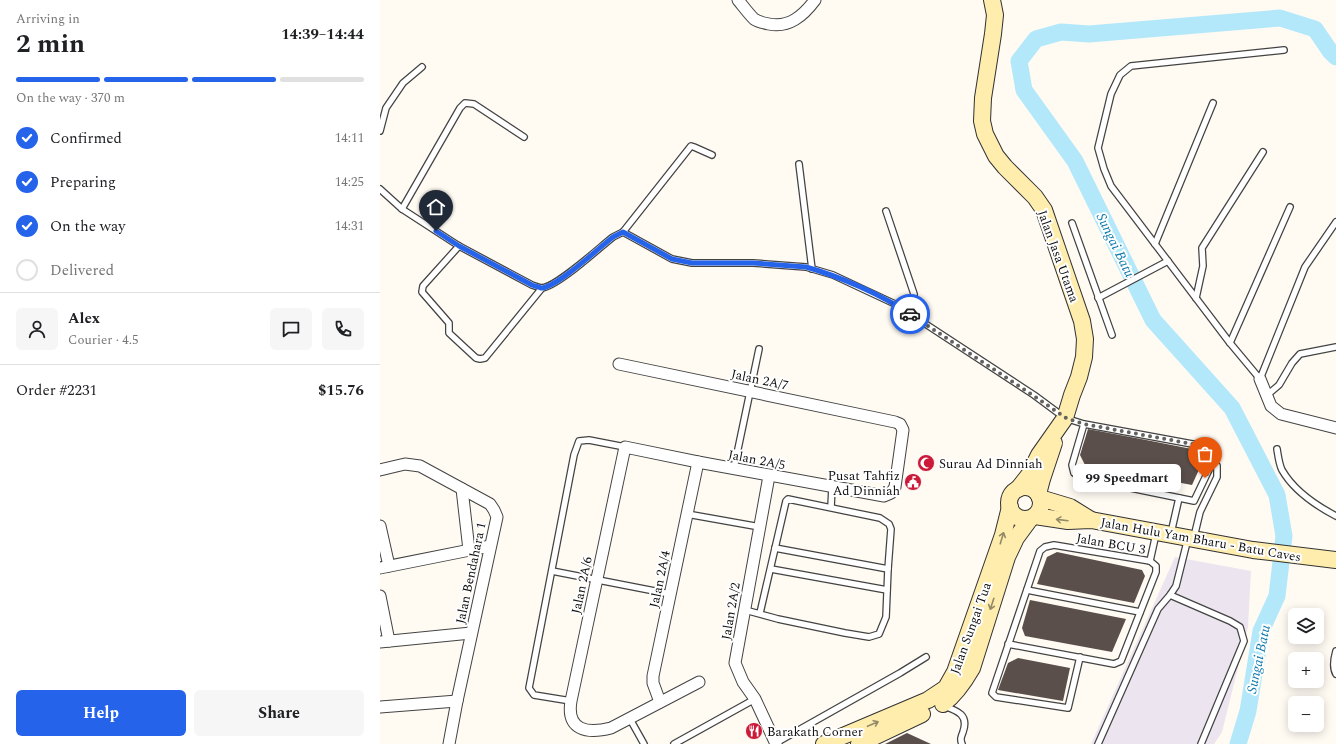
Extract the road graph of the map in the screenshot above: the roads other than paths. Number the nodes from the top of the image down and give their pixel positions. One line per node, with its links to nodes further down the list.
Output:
1 (738, 0): 2 (street)
2 (815, 0)
3 (992, 0): 35 (main road, Jalan Jasa Utama)
4 (1284, 50): 19 (lane)
5 (422, 67): 7 (lane)
6 (1213, 103): 19 (lane)
7 (380, 131)
8 (524, 137): 14 (lane)
9 (1263, 152): 25 (lane)
10 (712, 155): 18 (lane)
11 (799, 164): 22 (lane)
12 (380, 188): 14 (lane)
13 (1290, 207): 28 (lane)
14 (402, 209): 20 (lane)
15 (886, 211): 26 (lane)
16 (1336, 222): 32 (lane)
17 (1072, 223): 24 (lane)
18 (623, 232): 22 (lane); 23 (lane)
19 (1155, 244): 21 (lane)
20 (459, 246): 23 (lane); 23 (lane)
21 (1168, 261): 24 (lane); 25 (lane)
22 (812, 269): 26 (lane)
23 (542, 288)
24 (1098, 298): 27 (lane)
25 (1196, 298): 28 (lane)
26 (915, 318): 35 (lane)
27 (1112, 335)
28 (1230, 343): 32 (lane)
29 (1336, 347): 34 (lane)
30 (759, 349): 33 (lane)
31 (619, 364): 33 (street, Jalan 2A/7)
32 (1260, 379): 34 (street)
33 (750, 391): 43 (lane); 49 (street, Jalan 2A/7)
34 (1266, 396): 37 (street)
35 (1066, 418): 36 (lane); 38 (main road, Jalan Jasa Utama)
36 (1084, 424): 51 (lane); 51 (lane)
37 (1336, 428)
38 (1057, 432): 48 (main road, Jalan Jasa Utama); 50 (main road, Jalan Jasa Utama)
39 (625, 447): 41 (street, Jalan 2A/5); 70 (lane); 71 (street, Jalan 2A/6)
40 (1277, 449): 55 (lane)
41 (698, 462): 43 (street, Jalan 2A/5); 54 (street, Jalan 2A/4)
42 (1217, 466): 61 (lane)
43 (734, 468): 45 (street, Jalan 2A/5)
44 (380, 470): 47 (street, Jalan Bendahara 1)
45 (769, 476): 46 (street, Jalan 2A/5); 59 (street, Jalan 2A/2)
46 (832, 487): 49 (street, Jalan 2A/5); 53 (lane)
47 (462, 489): 62 (street, Jalan Bendahara 1); 64 (street)
48 (1018, 489): 50 (main road); 52 (main road)
49 (884, 496)
50 (1039, 496): 56 (main road); 57 (main road, Jalan Hulu Yam Bharu - Batu Caves)
51 (1179, 498): 60 (lane)
52 (1010, 507): 56 (main road); 99 (main road, Jalan Sungai Tua, one-way to 52)
53 (831, 508): 63 (lane); 69 (lane)
54 (687, 514): 59 (lane); 74 (street, Jalan 2A/4)
55 (1336, 516)
56 (1032, 517): 57 (main road, Jalan Hulu Yam Bharu - Batu Caves, one-way to 56); 92 (main road, Jalan Sungai Tua, one-way to 92)
57 (1091, 520): 60 (main road, Jalan Hulu Yam Bharu - Batu Caves)
58 (380, 526): 67 (street)
59 (760, 527): 77 (street, Jalan 2A/2)
60 (1163, 533): 61 (main road, Jalan Hulu Yam Bharu - Batu Caves); 66 (lane)
61 (1191, 539): 65 (main road, Jalan Hulu Yam Bharu - Batu Caves); 75 (lane)
62 (490, 546): 64 (street); 80 (street, Jalan Bendahara 1)
63 (775, 548): 68 (lane); 69 (lane)
64 (469, 550): 67 (street)
65 (1336, 560)
66 (1150, 562): 73 (lane, Jalan BCU 3); 78 (lane, Jalan BCU 3)
67 (384, 567)
68 (771, 569): 72 (lane); 79 (lane)
69 (888, 569): 72 (lane)
70 (552, 571): 71 (lane); 90 (lane)
71 (597, 580): 74 (lane); 90 (street, Jalan 2A/6)
72 (887, 590): 79 (lane)
73 (1027, 590): 78 (lane); 82 (lane, Jalan BCU 3)
74 (670, 594): 91 (street, Jalan 2A/4)
75 (1170, 595): 102 (lane); 103 (lane)
76 (380, 596): 81 (street)
77 (745, 610): 79 (lane); 88 (street, Jalan 2A/2)
78 (1140, 612): 85 (lane, Jalan BCU 3)
79 (760, 613)
80 (471, 633): 81 (street); 89 (street, Jalan Bendahara 1)
81 (384, 641)
82 (1008, 644): 85 (lane, Jalan BCU 3); 85 (lane)
83 (1336, 651): 86 (lane)
84 (926, 657): 98 (lane)
85 (1080, 657)
86 (1336, 674)
87 (699, 682): 91 (street)
88 (755, 699): 97 (lane); 98 (street, Jalan 2A/2)
89 (457, 701): 93 (street); 95 (street, Jalan Bendahara 1)
90 (571, 701): 94 (street, Jalan 2A/6)
91 (660, 702): 94 (street)
92 (941, 705): 100 (main road, Jalan Sungai Tua); 101 (lane)
93 (380, 707)
94 (630, 719): 96 (lane)
95 (449, 744)
96 (644, 744)
97 (674, 744)
98 (775, 744)
99 (824, 744)
100 (859, 744)
101 (962, 744)
102 (1098, 744)
103 (1201, 744)

